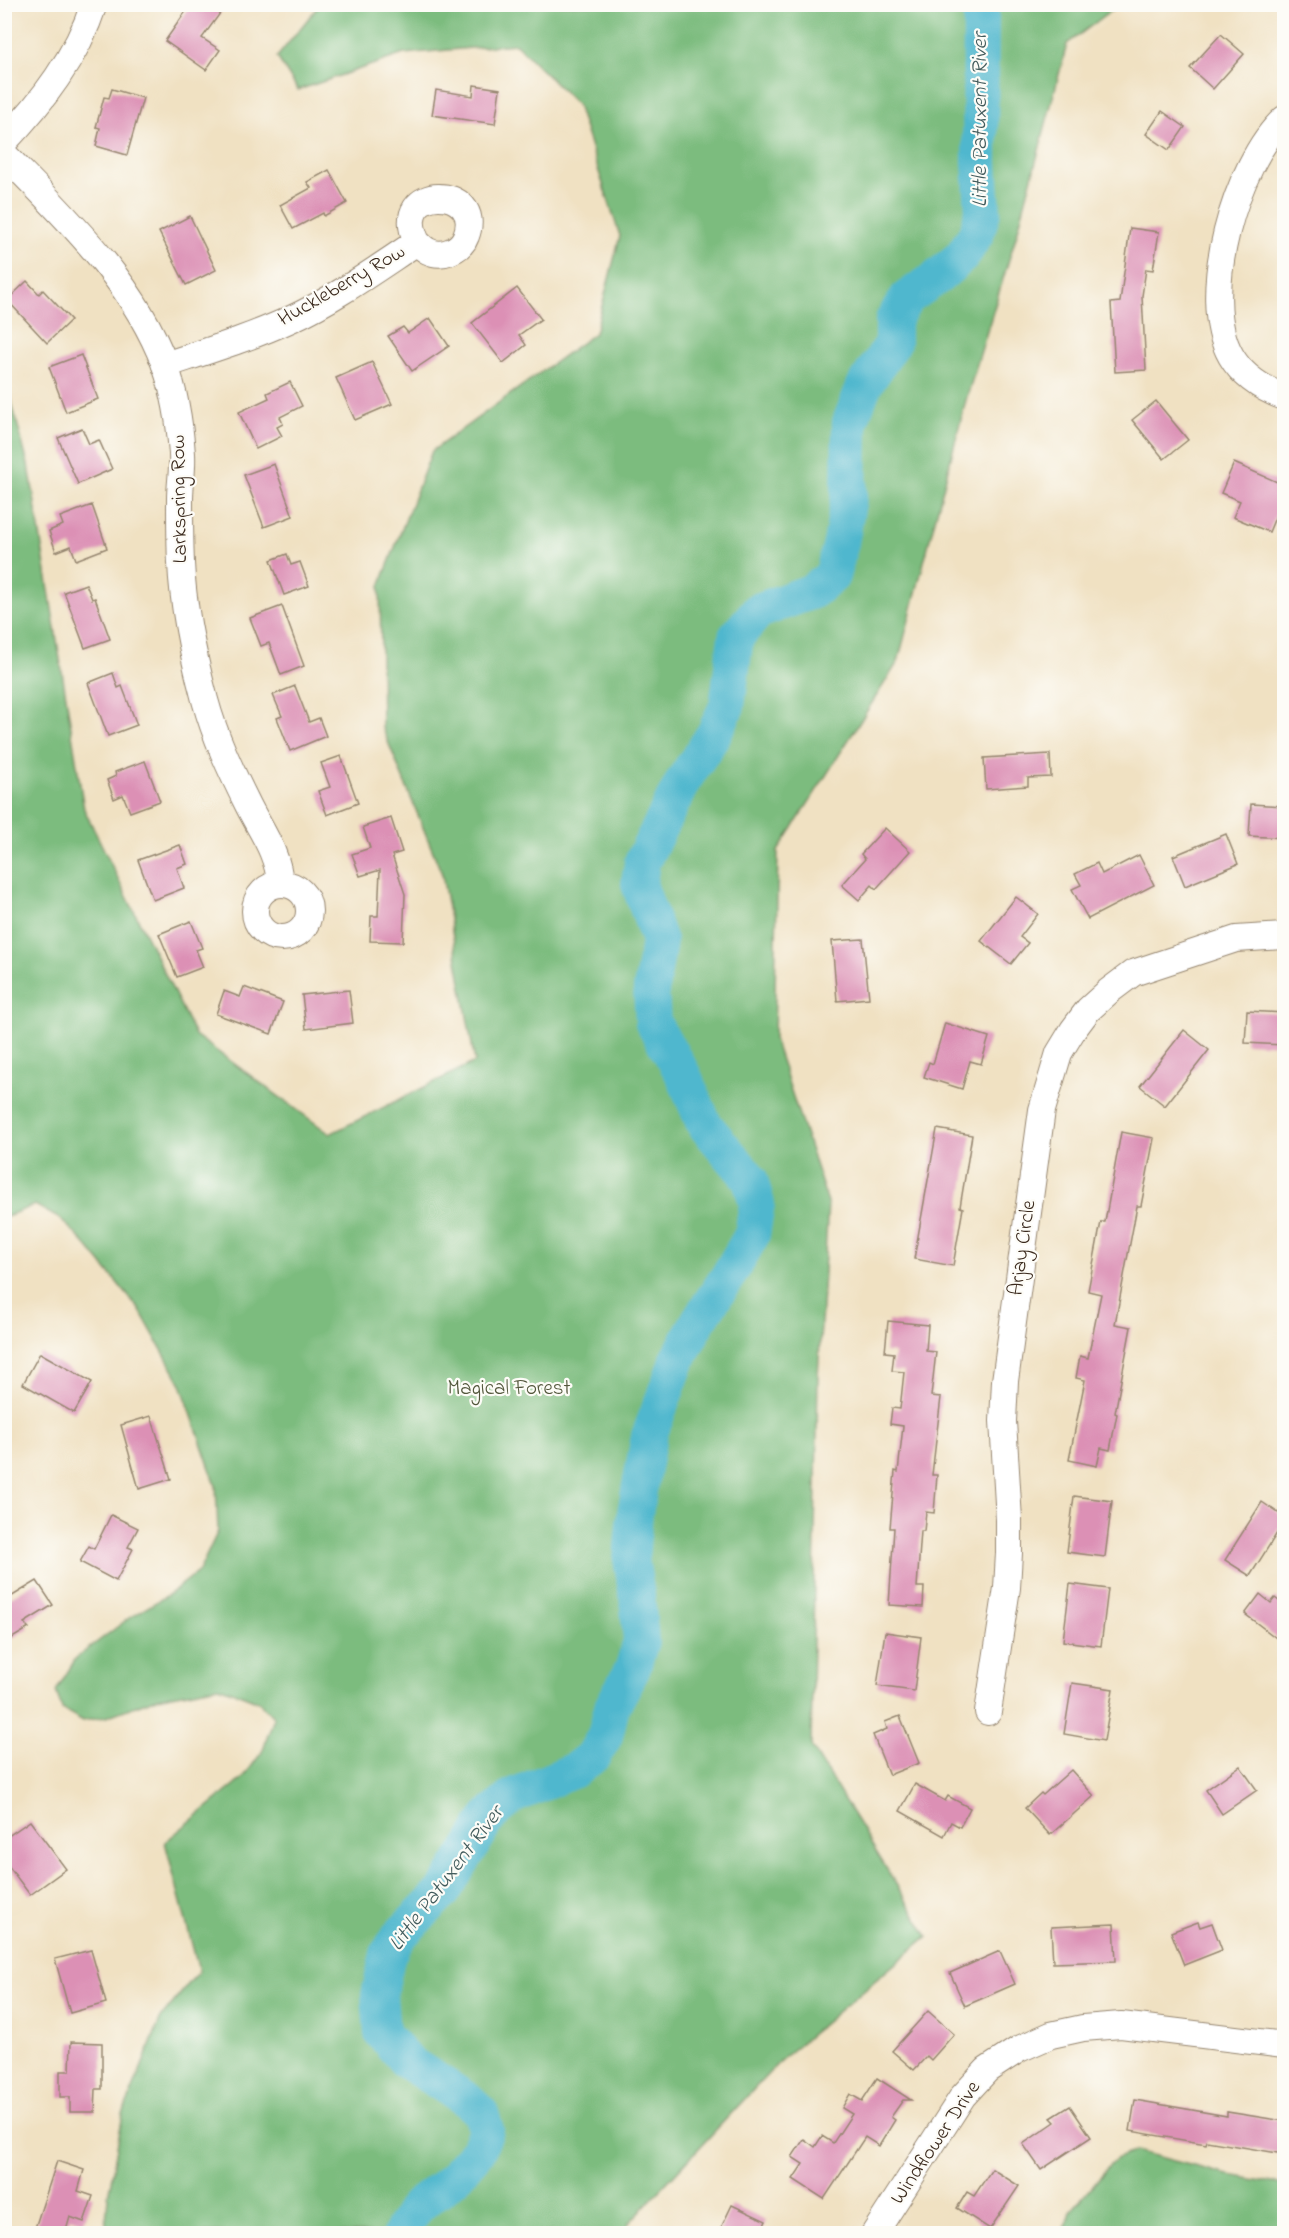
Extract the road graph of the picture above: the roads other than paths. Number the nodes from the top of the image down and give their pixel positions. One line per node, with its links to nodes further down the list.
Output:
1 (94, 4): 3 (street)
2 (1284, 119): 7 (street)
3 (4, 142)
4 (4, 154): 6 (street, Larkspring Row)
5 (417, 242): 6 (street, Huckleberry Row)
6 (165, 366): 8 (street, Larkspring Row)
7 (1284, 397)
8 (280, 884)
9 (1284, 936): 10 (street, Arjay Circle)
10 (988, 1712)
11 (1284, 2045): 12 (street, Windflower Drive)
12 (874, 2234)

